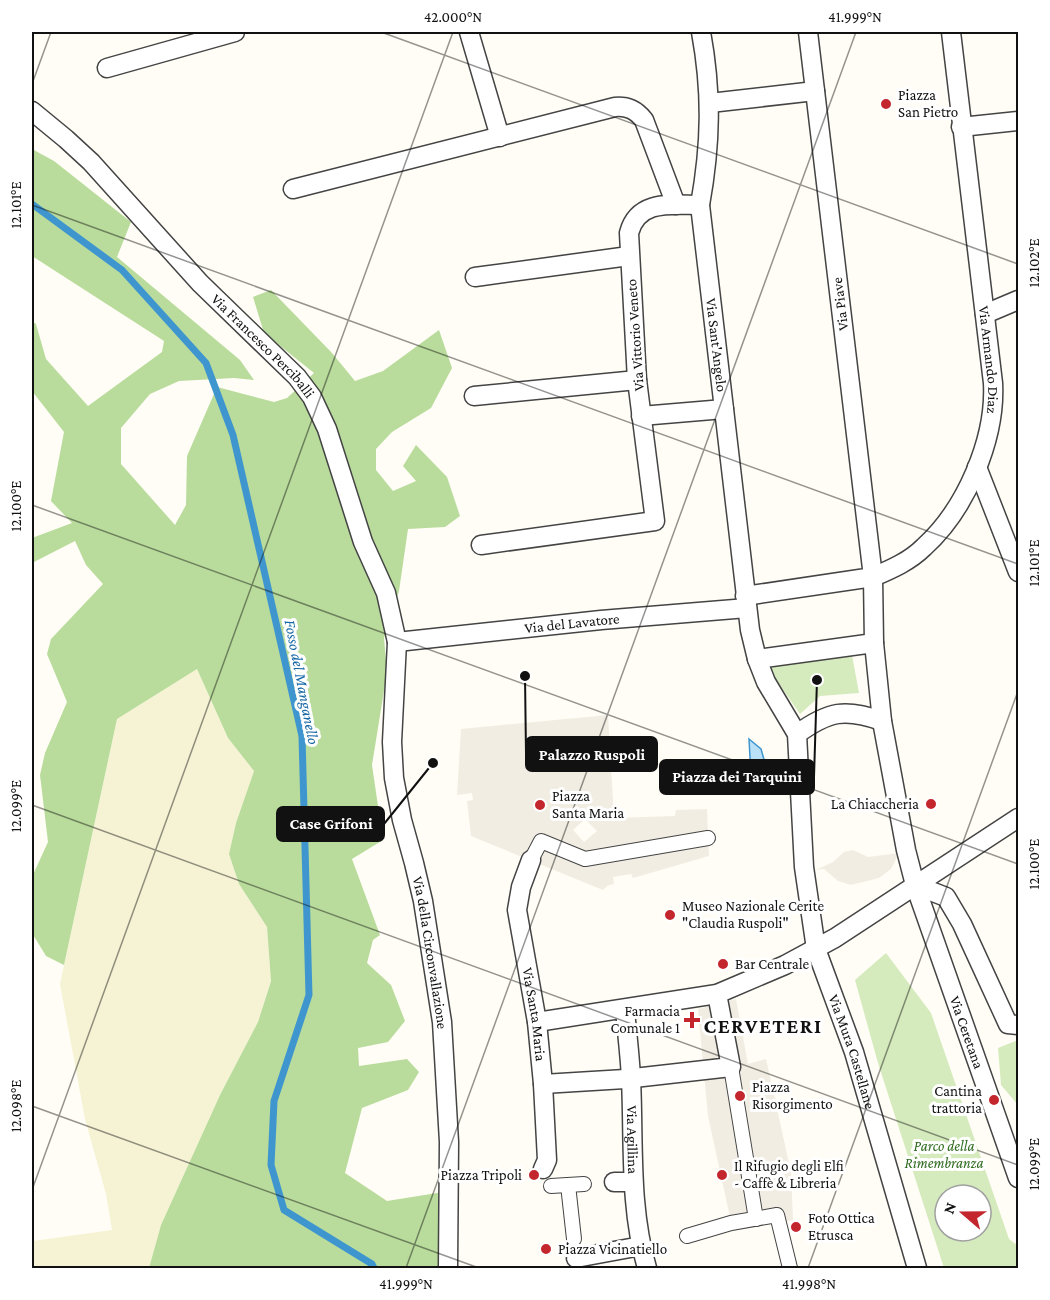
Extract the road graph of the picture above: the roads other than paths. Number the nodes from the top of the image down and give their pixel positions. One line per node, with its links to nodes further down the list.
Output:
1 (235, 32): 6 (street)
2 (469, 32): 12 (street)
3 (701, 32): 8 (street, Via Sant'Angelo)
4 (808, 32): 7 (street, Via Piave)
5 (951, 32): 11 (street, Via Armando Diaz)
6 (107, 68)
7 (815, 91): 8 (street); 27 (street, Via Piave)
8 (710, 102): 15 (street, Via Sant'Angelo)
9 (32, 111): 29 (street, Via Francesco Perciballi)
10 (1018, 121): 11 (street)
11 (961, 127): 19 (street, Via Armando Diaz)
12 (500, 137): 13 (street); 14 (street)
13 (293, 189)
14 (676, 205): 15 (street, Via Vittorio Veneto); 16 (street, Via Vittorio Veneto)
15 (700, 205): 22 (street, Via Sant'Angelo)
16 (629, 256): 17 (street); 20 (street, Via Vittorio Veneto)
17 (475, 278)
18 (1018, 300): 19 (street)
19 (985, 314): 24 (street, Via Armando Diaz)
20 (637, 380): 21 (street); 23 (street, Via Vittorio Veneto)
21 (474, 396)
22 (724, 409): 23 (street); 28 (street, Via Sant'Angelo)
23 (641, 416): 25 (street, Via Vittorio Veneto)
24 (977, 467): 26 (street); 27 (street, Via Armando Diaz)
25 (481, 545)
26 (1018, 572)
27 (873, 577): 28 (street, Via del Lavatore); 30 (street)
28 (746, 602): 29 (street, Via del Lavatore); 31 (street, Via Sant'Angelo)
29 (397, 642): 58 (street, Via della Circonvallazione)
30 (874, 643): 31 (street); 32 (street, Via Ceretana)
31 (757, 659): 33 (street, Via Sant'Angelo)
32 (882, 721): 33 (street); 37 (street, Via Ceretana)
33 (797, 734): 38 (street, Via Mura Castellane)
34 (1018, 818): 37 (street)
35 (708, 838): 36 (street)
36 (531, 860): 41 (street, Via Santa Maria)
37 (915, 885): 38 (street); 42 (street); 47 (street, Via Ceretana)
38 (816, 949): 39 (street); 61 (street, Via Mura Castellane)
39 (717, 994): 40 (street); 43 (street)
40 (625, 1010): 41 (street); 44 (street, Via Agillina)
41 (537, 1022): 45 (street, Via Santa Maria)
42 (1018, 1025)
43 (731, 1067): 44 (street); 53 (street)
44 (631, 1078): 45 (street); 49 (street, Via Agillina)
45 (543, 1084): 46 (street, Via Santa Maria)
46 (543, 1169)
47 (1018, 1178)
48 (614, 1182): 49 (street)
49 (633, 1182): 56 (street, Via Agillina)
50 (584, 1184): 51 (street)
51 (568, 1185): 52 (street); 55 (street)
52 (551, 1186)
53 (756, 1219): 54 (street); 60 (street)
54 (687, 1236)
55 (574, 1239)
56 (641, 1246): 57 (street); 59 (street, Via Agillina)
57 (576, 1258)
58 (448, 1269)
59 (647, 1269)
60 (790, 1269)
61 (916, 1269)

